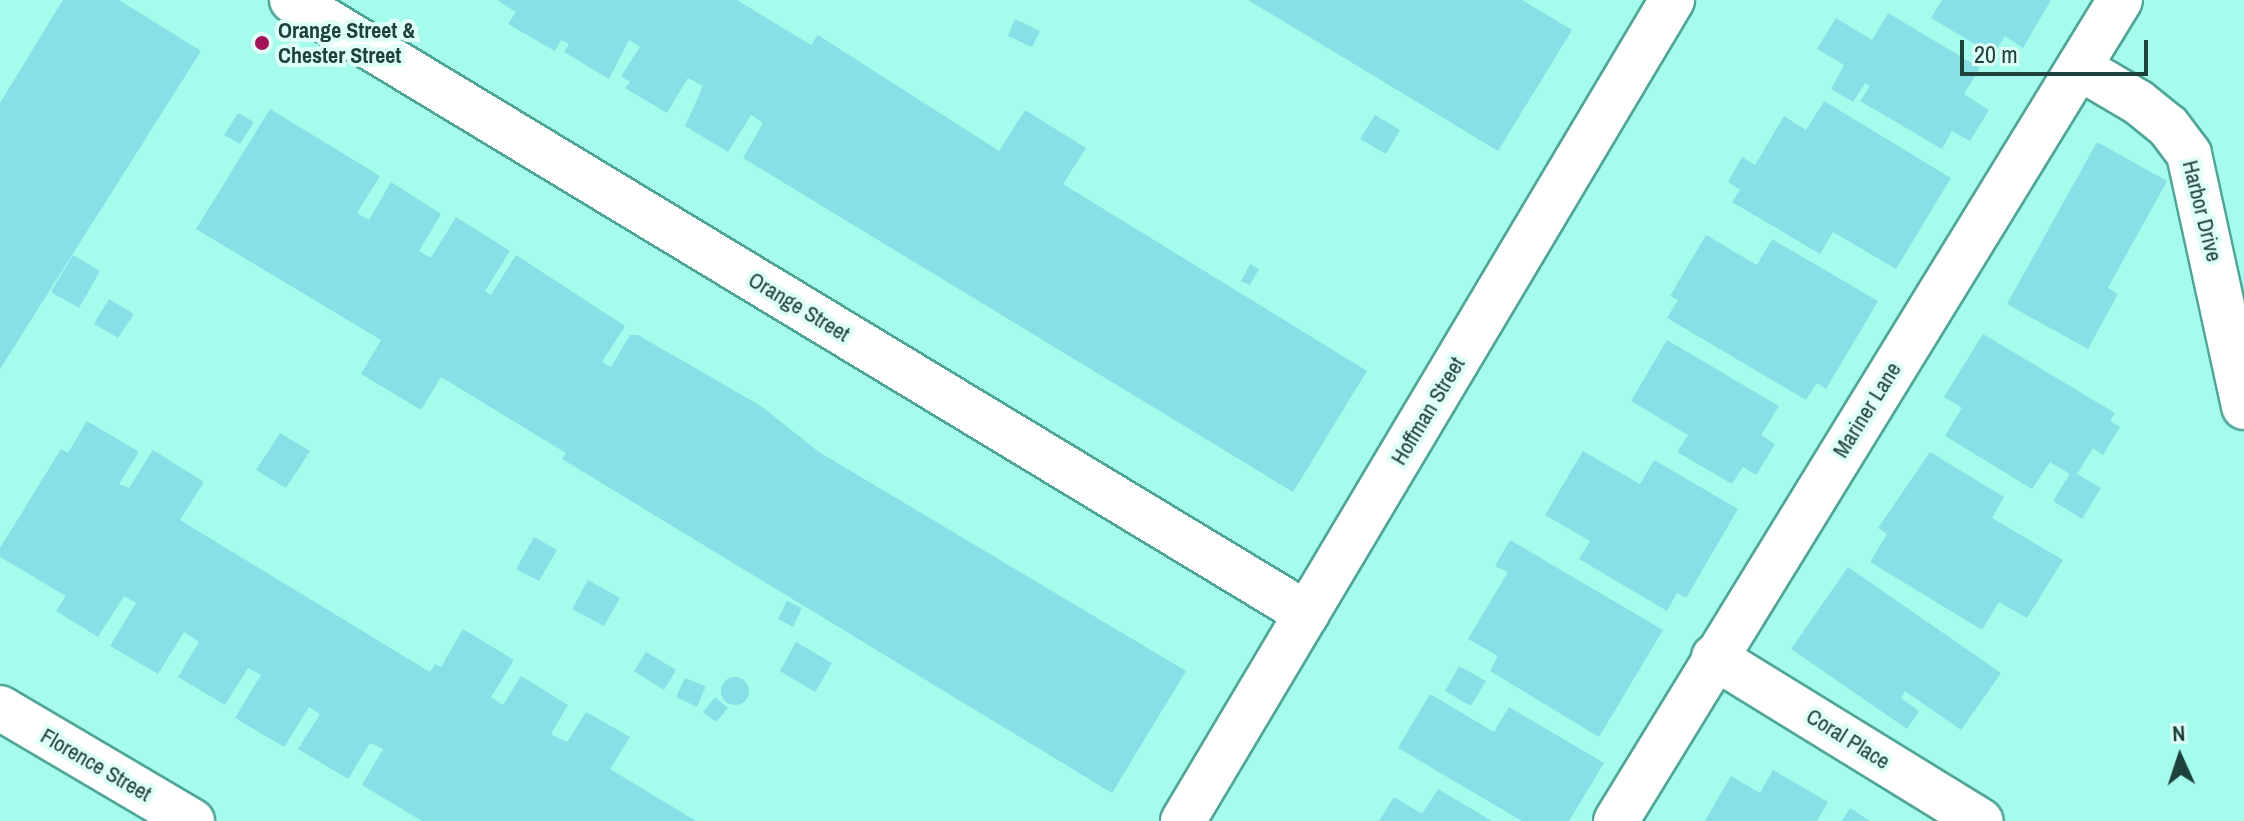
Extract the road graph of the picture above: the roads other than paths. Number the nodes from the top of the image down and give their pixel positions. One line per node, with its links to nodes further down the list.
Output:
1 (292, 0): 6 (street, Orange Street)
2 (1672, 0): 6 (street, Hoffman Street)
3 (2120, 0): 4 (street, Mariner Lane)
4 (2080, 68): 5 (street, Harbor Drive); 7 (street, Mariner Lane)
5 (2244, 407)
6 (1307, 614): 10 (street, Hoffman Street)
7 (1714, 657): 11 (street, Mariner Lane); 12 (street, Coral Place)
8 (0, 708): 9 (street, Florence Street)
9 (192, 821)
10 (1183, 821)
11 (1616, 821)
12 (1981, 821)

